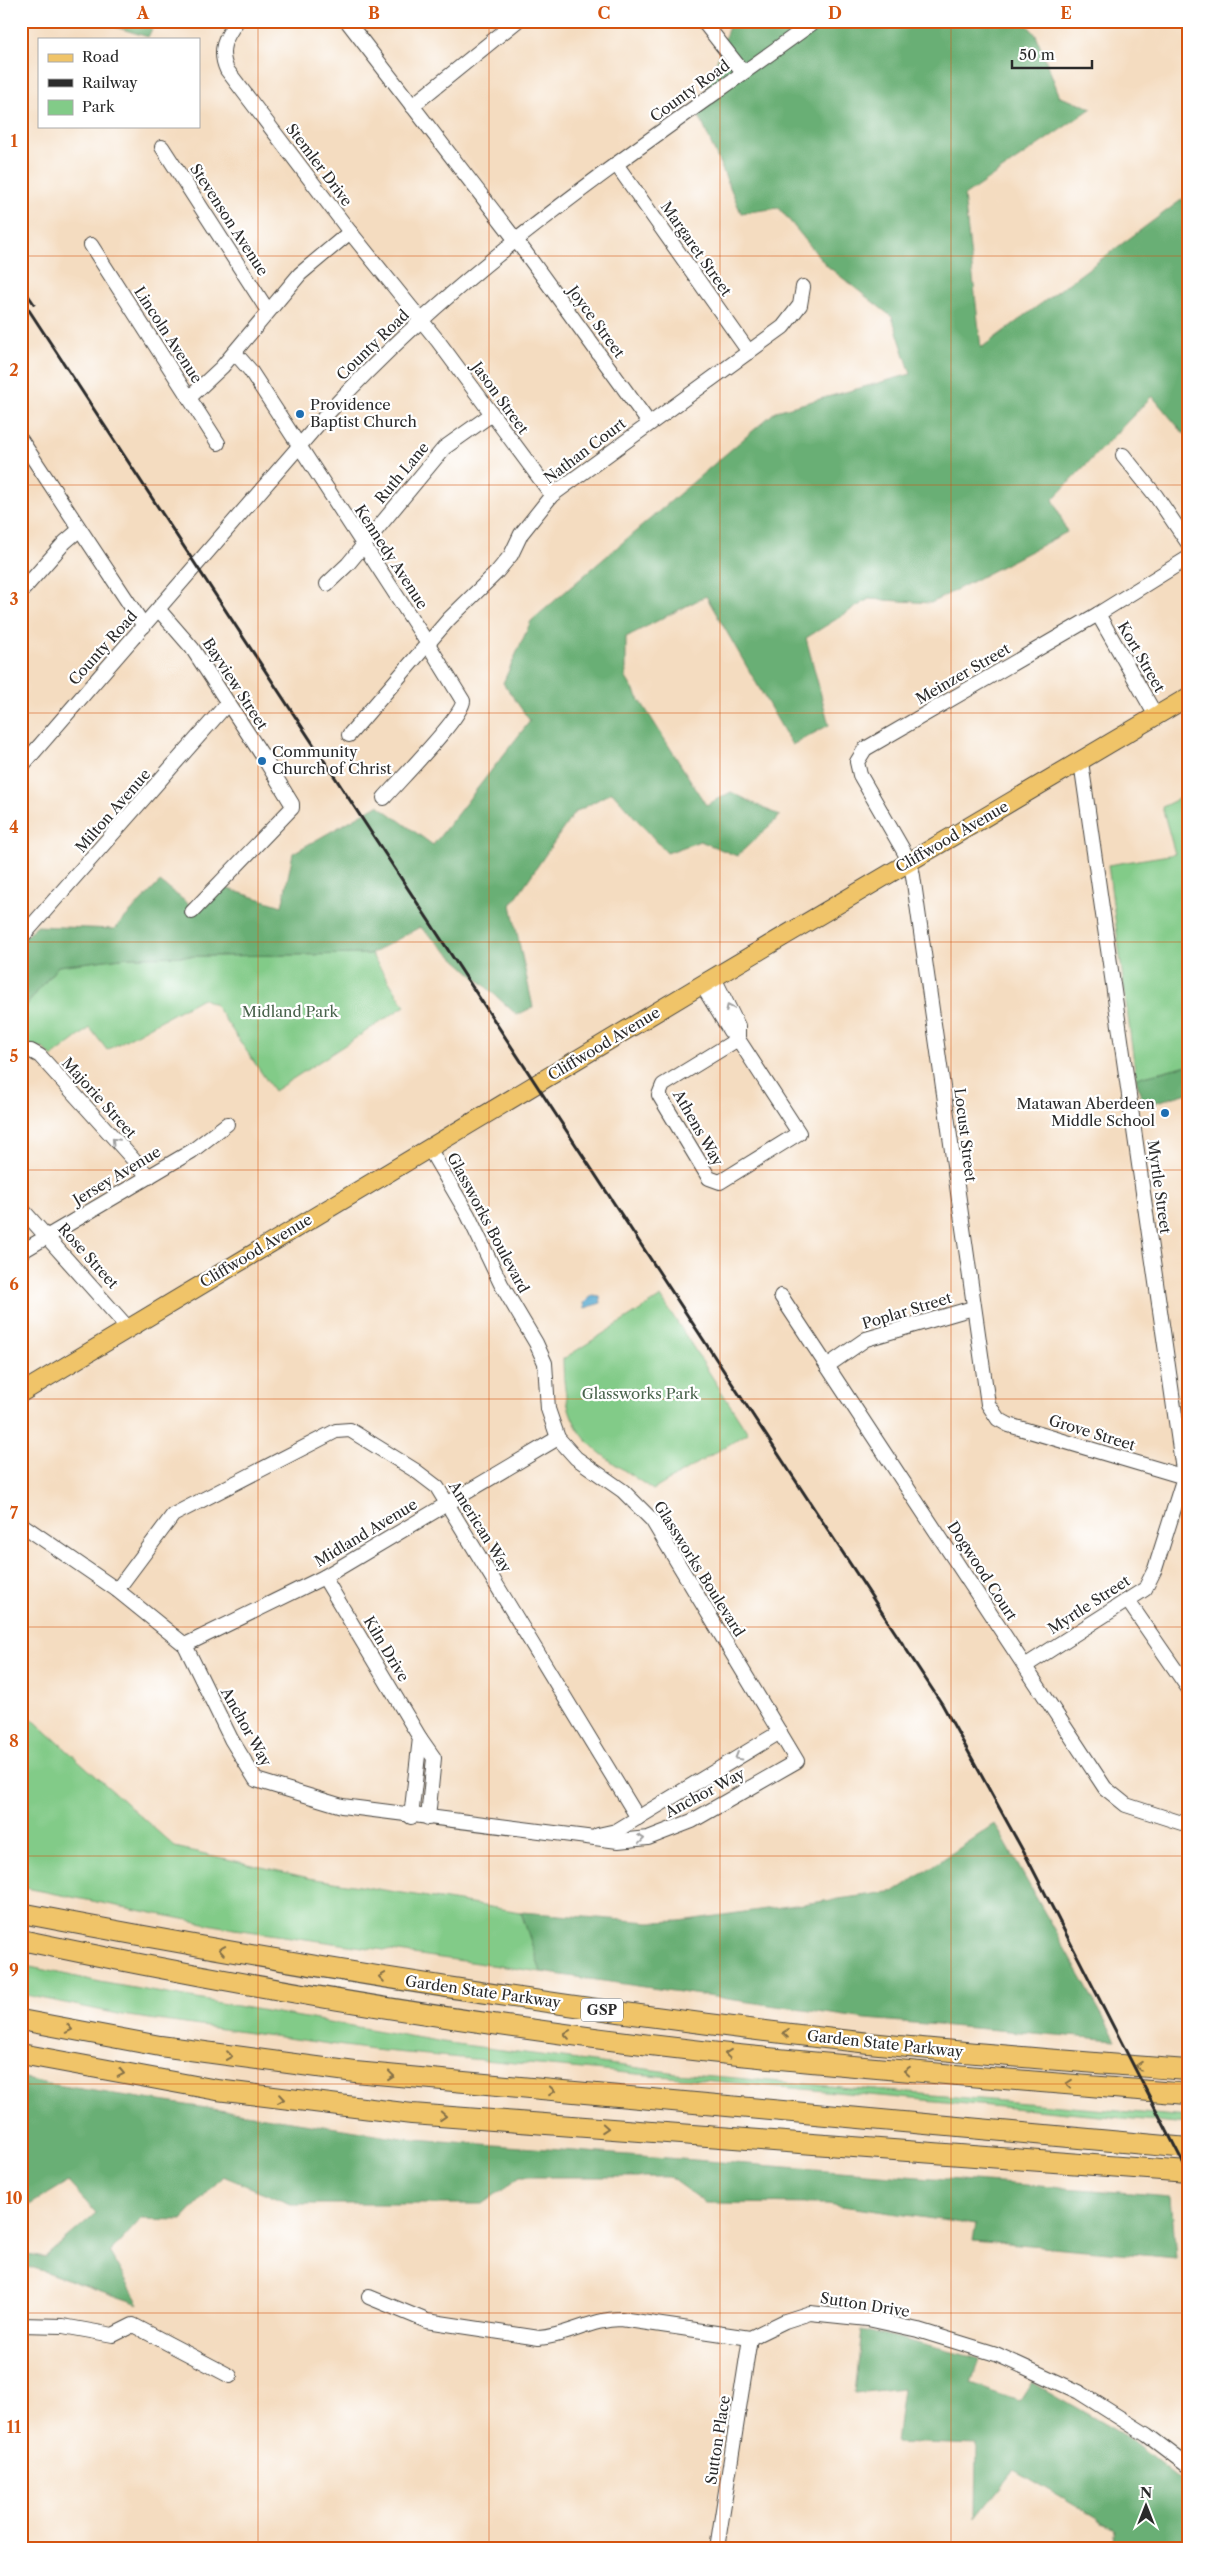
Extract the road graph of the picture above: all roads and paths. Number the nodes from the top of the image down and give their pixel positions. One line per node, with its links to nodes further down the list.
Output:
1 (237, 21): 10 (street, Stemler Drive)
2 (347, 21): 7 (street)
3 (517, 21): 7 (street)
4 (703, 21): 6 (street)
5 (815, 21): 6 (street, County Road)
6 (743, 72): 9 (street, County Road)
7 (412, 106): 11 (street)
8 (162, 147): 14 (street, Stevenson Avenue)
9 (616, 164): 11 (street, County Road); 16 (street, Margaret Street)
10 (350, 232): 14 (street); 15 (street, Stemler Drive)
11 (516, 241): 15 (street, County Road); 20 (street, Joyce Street)
12 (91, 245): 18 (street, Lincoln Avenue)
13 (803, 288): 16 (street, Nathan Court)
14 (268, 311): 17 (street)
15 (421, 321): 19 (street, Jason Street); 23 (street, County Road)
16 (749, 352): 20 (street, Nathan Court)
17 (235, 353): 18 (street); 23 (street, Kennedy Avenue)
18 (189, 398): 22 (street, Lincoln Avenue)
19 (492, 414): 25 (street, Jason Street); 28 (street, Ruth Lane)
20 (649, 423): 25 (street, Nathan Court)
21 (21, 440): 26 (street)
22 (218, 443)
23 (300, 447): 28 (street, Kennedy Avenue); 32 (street, County Road)
24 (1123, 455): 27 (street)
25 (552, 495): 35 (street, Nathan Court)
26 (79, 530): 31 (street); 34 (street)
27 (1188, 543)
28 (364, 545): 30 (street, Ruth Lane); 35 (street, Kennedy Avenue)
29 (1188, 558): 33 (street, Meinzer Street)
30 (327, 584)
31 (21, 592)
32 (159, 610): 34 (street, County Road); 37 (street, Bayview Street)
33 (1098, 614): 38 (street, Kort Street); 43 (street, Meinzer Street)
34 (144, 626): 41 (street, County Road)
35 (428, 644): 39 (street, Nathan Court); 42 (street, Kennedy Avenue)
36 (1186, 703): 38 (main road, Cliffwood Avenue)
37 (227, 704): 44 (street, Bayview Street); 45 (street, Milton Avenue)
38 (1156, 716): 40 (main road, Cliffwood Avenue)
39 (349, 735)
40 (1081, 762): 43 (main road, Cliffwood Avenue); 63 (street, Myrtle Street)
41 (21, 767)
42 (384, 798)
43 (910, 862): 47 (main road, Cliffwood Avenue); 57 (street, Locust Street)
44 (192, 912)
45 (26, 924): 46 (street, Milton Avenue)
46 (21, 938)
47 (708, 982): 48 (street, Athens Way); 51 (main road, Cliffwood Avenue)
48 (738, 1039): 48 (street, Athens Way)
49 (21, 1050): 52 (street, Majorie Street, one-way to 49)
50 (227, 1124): 52 (street, Jersey Avenue)
51 (429, 1148): 58 (main road, Cliffwood Avenue); 62 (street, Glassworks Boulevard)
52 (149, 1176): 54 (street, Jersey Avenue)
53 (21, 1208): 54 (street, Rose Street)
54 (48, 1236): 55 (street, Jersey Avenue); 58 (street, Rose Street)
55 (21, 1252)
56 (781, 1296): 59 (street, Dogwood Court)
57 (973, 1308): 59 (street, Poplar Street); 61 (street, Locust Street)
58 (128, 1328): 60 (main road, Cliffwood Avenue)
59 (827, 1366): 70 (street, Dogwood Court)
60 (21, 1392)
61 (992, 1411): 63 (street, Grove Street)
62 (558, 1438): 64 (street, Midland Avenue); 72 (street, Glassworks Boulevard)
63 (1186, 1478): 68 (street, Myrtle Street)
64 (447, 1503): 66 (street, Midland Avenue); 67 (street, American Way); 77 (street, American Way)
65 (21, 1524): 67 (street, Anchor Way)
66 (324, 1577): 69 (street, Midland Avenue); 73 (street, Kiln Drive)
67 (117, 1590): 69 (street, Anchor Way)
68 (1128, 1601): 70 (street, Myrtle Street); 71 (street)
69 (185, 1645): 75 (street, Anchor Way)
70 (1025, 1666): 78 (street, Dogwood Court)
71 (1188, 1688)
72 (780, 1732): 74 (street, Glassworks Boulevard); 77 (street, Anchor Way, one-way to 77)
73 (420, 1738): 75 (street); 76 (street, Kiln Drive)
74 (797, 1761): 79 (street, Anchor Way, one-way to 74)
75 (411, 1817): 76 (street, Anchor Way)
76 (428, 1818): 79 (street, Anchor Way)
77 (638, 1818): 79 (street, Anchor Way)
78 (1188, 1825)
79 (593, 1836)
80 (21, 1912): 84 (highway, Garden State Parkway / GSP, one-way to 80)
81 (21, 1940): 85 (highway, Garden State Parkway / GSP, one-way to 81)
82 (21, 2020): 86 (highway, one-way to 86)
83 (21, 2054): 87 (highway, one-way to 87)
84 (1188, 2070)
85 (1188, 2094)
86 (1188, 2148)
87 (1188, 2172)
88 (369, 2297): 90 (street)
89 (21, 2325): 91 (street)
90 (750, 2338): 92 (street, Sutton Drive); 93 (street, Sutton Place)
91 (230, 2376)
92 (1188, 2466)
93 (717, 2548)

